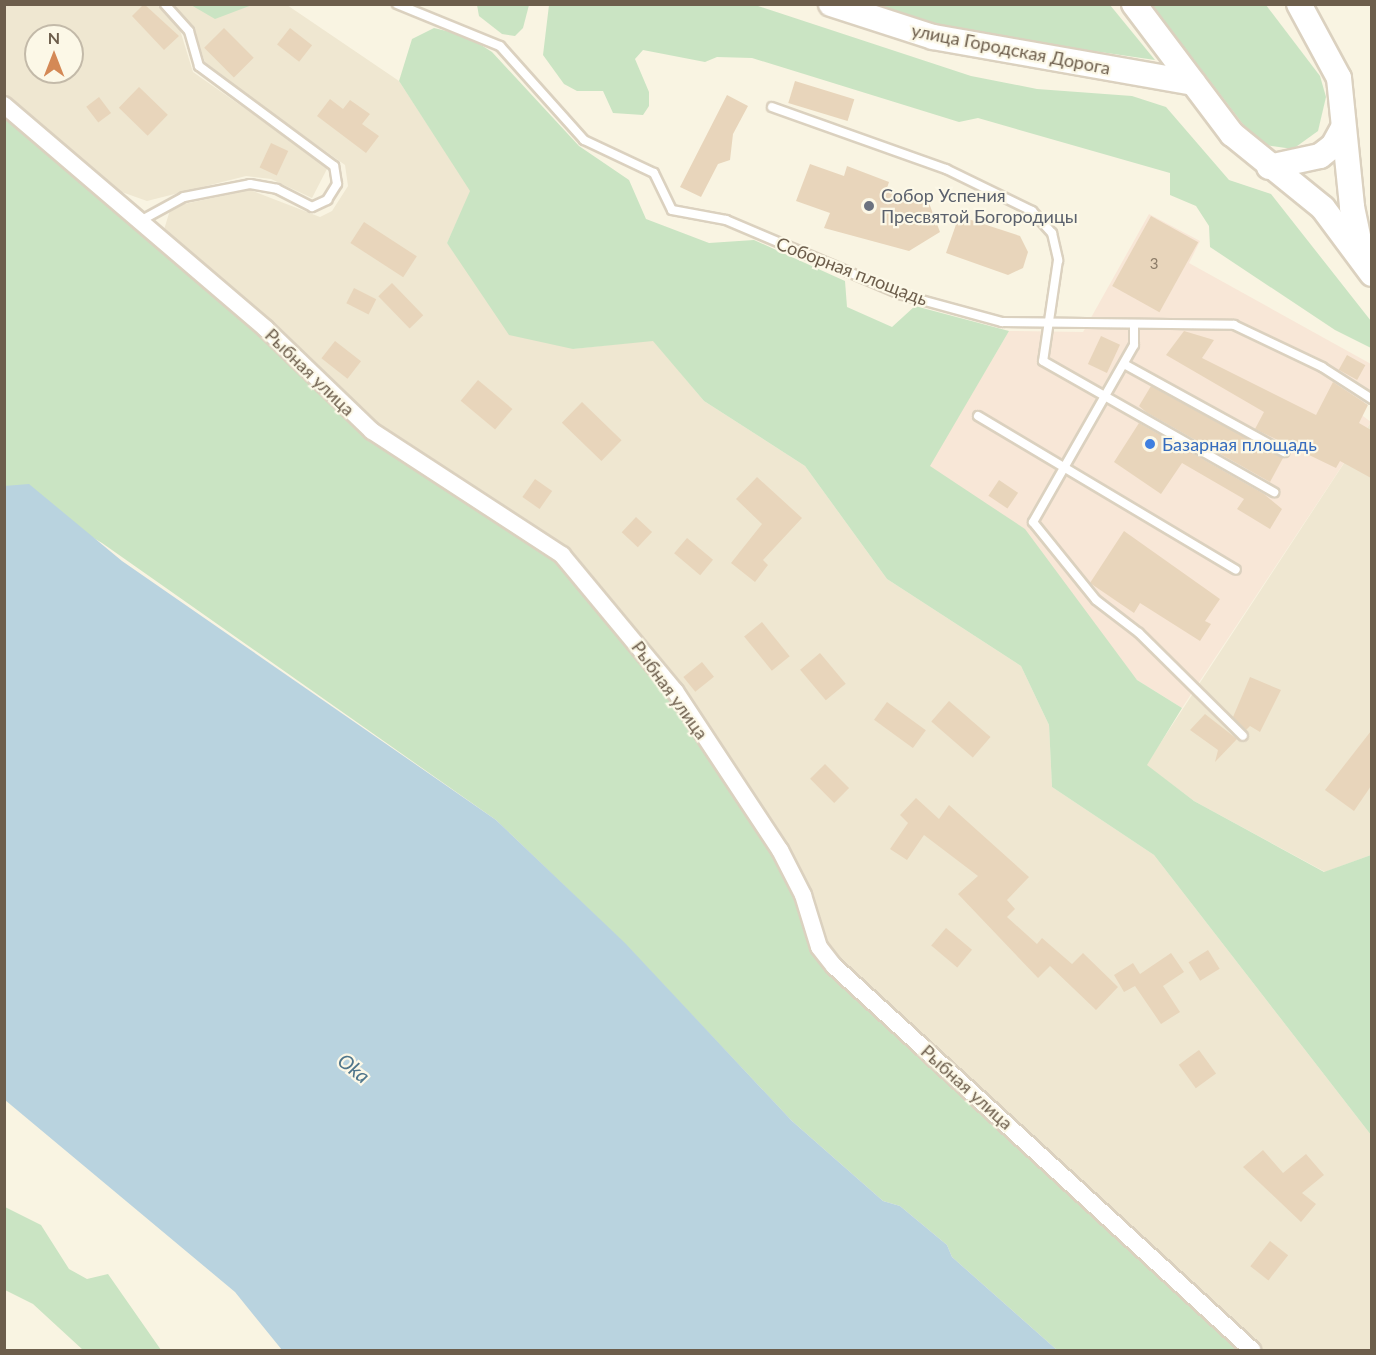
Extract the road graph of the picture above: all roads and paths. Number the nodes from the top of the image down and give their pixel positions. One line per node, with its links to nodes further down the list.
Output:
1 (165, 4): 11 (lane)
2 (397, 4): 13 (lane, Соборная площадь)
3 (831, 4): 6 (main road, улица Городская Дорога)
4 (1299, 4): 9 (main road)
5 (1134, 6): 6 (main road)
6 (1193, 83): 10 (main road)
7 (4, 105): 11 (street, Рыбная улица)
8 (772, 107): 13 (lane)
9 (1343, 128): 10 (main road); 12 (main road)
10 (1269, 167): 12 (main road)
11 (140, 221): 24 (street, Рыбная улица)
12 (1368, 268)
13 (1048, 322): 14 (lane, Соборная площадь); 16 (lane)
14 (1134, 324): 15 (lane); 17 (lane, Соборная площадь)
15 (1124, 364): 16 (lane); 19 (lane)
16 (1106, 398): 20 (lane); 21 (lane)
17 (1371, 399)
18 (978, 416): 20 (lane)
19 (1284, 452)
20 (1067, 468): 22 (lane); 23 (lane)
21 (1274, 492)
22 (1236, 570)
23 (1243, 736)
24 (1252, 1350)

